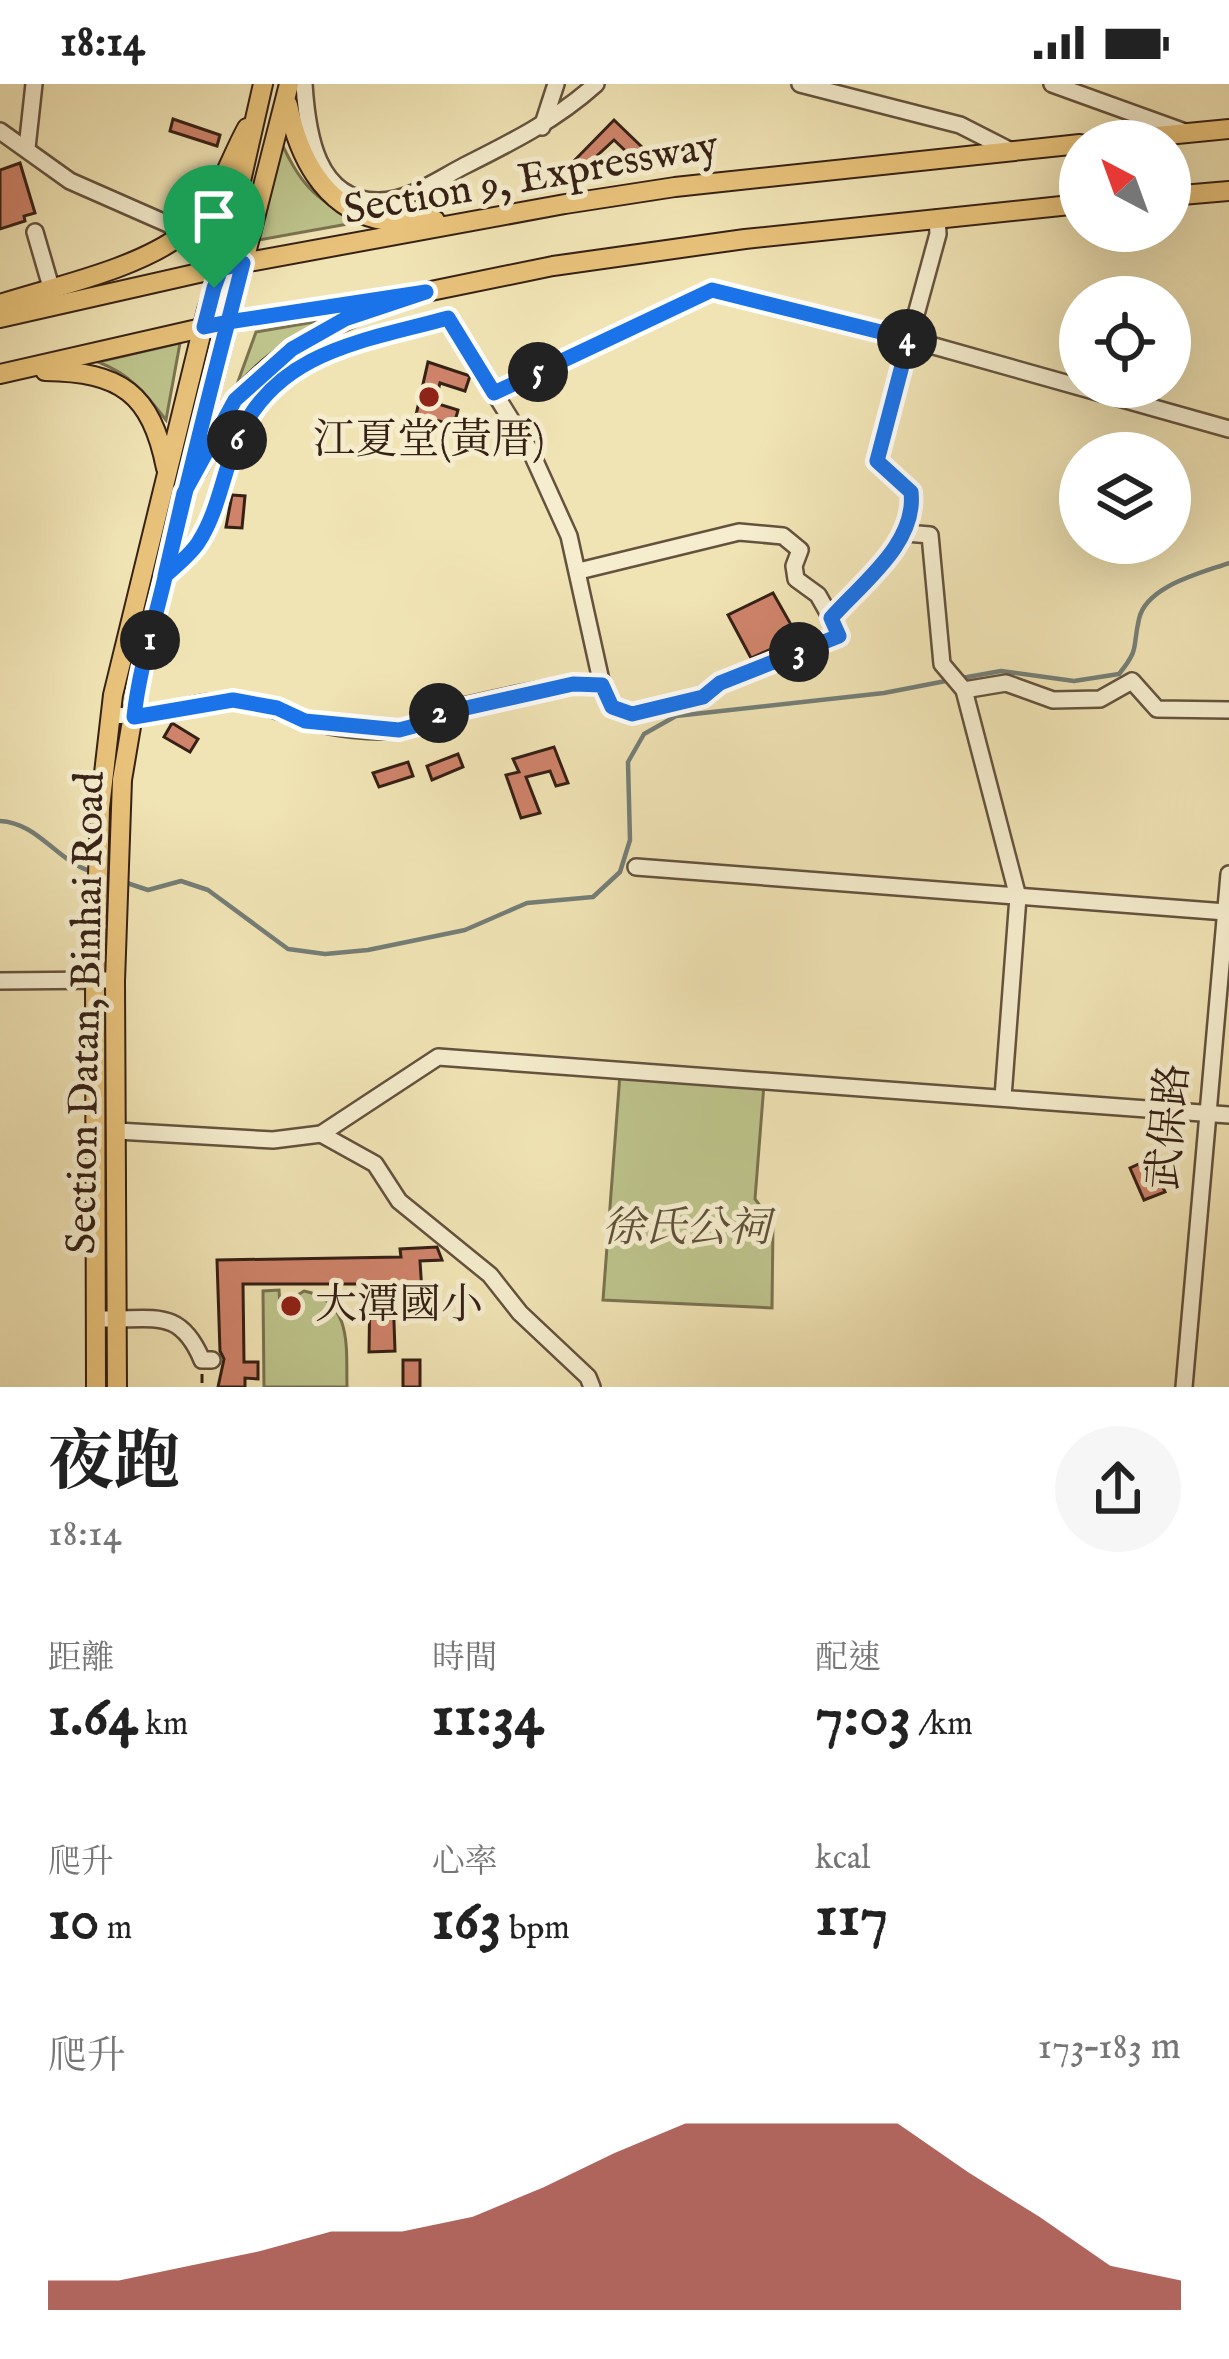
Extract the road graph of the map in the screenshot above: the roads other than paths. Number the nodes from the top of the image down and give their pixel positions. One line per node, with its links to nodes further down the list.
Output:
1 (34, 84): 16 (street)
2 (263, 84): 9 (main road, Section Datan, Binhai Road)
3 (304, 84): 11 (street)
4 (556, 84): 11 (street)
5 (596, 84): 11 (street)
6 (800, 84): 17 (street)
7 (1052, 84): 10 (street)
8 (288, 90): 24 (main road); 27 (main road, Section Datan, Binhai Road)
9 (258, 108): 26 (main road); 28 (main road, Section Datan, Binhai Road)
10 (1152, 120)
11 (542, 127)
12 (1229, 129): 14 (main road)
13 (0, 131): 16 (street)
14 (1191, 133)
15 (1059, 146): 17 (main road, Section 9, Expressway)
16 (27, 148): 26 (street)
17 (1010, 151): 24 (main road, Section 9, Expressway)
18 (1229, 191): 19 (main road)
19 (1199, 194): 20 (main road); 21 (street)
20 (1191, 195)
21 (1229, 201)
22 (1059, 206): 23 (main road)
23 (937, 218): 30 (main road); 35 (street)
24 (476, 220): 27 (main road, Section 9, Expressway)
25 (35, 232): 29 (street)
26 (186, 232): 28 (street); 29 (main road)
27 (243, 263): 28 (main road, Section 9, Expressway); 33 (main road, Section Datan, Binhai Road)
28 (221, 269): 32 (main road, Section 9, Expressway); 34 (main road, Section Datan, Binhai Road)
29 (51, 287): 31 (main road)
30 (426, 292): 33 (main road); 40 (main road)
31 (0, 304)
32 (0, 318)
33 (228, 322): 34 (main road); 40 (main road, Section Datan, Binhai Road)
34 (204, 327): 36 (main road); 39 (main road, Section Datan, Binhai Road)
35 (909, 339): 37 (street); 38 (street); 41 (street)
36 (8, 372): 39 (main road)
37 (494, 393): 42 (street); 43 (street)
38 (1229, 429)
39 (168, 478): 48 (main road, Section Datan, Binhai Road)
40 (184, 493): 43 (main road, Section Datan, Binhai Road)
41 (906, 533): 44 (street); 46 (street)
42 (579, 571): 44 (street); 45 (street)
43 (165, 576): 49 (main road, Section Datan, Binhai Road)
44 (831, 618): 45 (street)
45 (602, 685): 49 (street)
46 (964, 690): 47 (street); 53 (street)
47 (1229, 710)
48 (111, 715): 49 (street); 50 (main road, Section Datan, Binhai Road)
49 (134, 717): 50 (main road, Section Datan, Binhai Road)
50 (108, 866): 55 (main road, Section Datan, Binhai Road)
51 (636, 867): 53 (street)
52 (1229, 874): 54 (street, 武保路)
53 (1018, 897): 54 (street); 57 (street)
54 (1226, 912): 58 (street, 武保路)
55 (105, 980): 56 (street); 60 (main road, Section Datan, Binhai Road); 62 (main road, Section Datan, Binhai Road)
56 (0, 981)
57 (1003, 1097): 58 (street); 61 (street)
58 (1207, 1113): 59 (street); 68 (street, 武保路)
59 (1229, 1115)
60 (117, 1131): 61 (street); 63 (main road, Section Datan, Binhai Road)
61 (321, 1135): 67 (street)
62 (96, 1319): 63 (street); 65 (main road, Section Datan, Binhai Road)
63 (118, 1319): 64 (street); 66 (main road, Section Datan, Binhai Road)
64 (212, 1360)
65 (96, 1387)
66 (117, 1387)
67 (592, 1387)
68 (1184, 1387)

